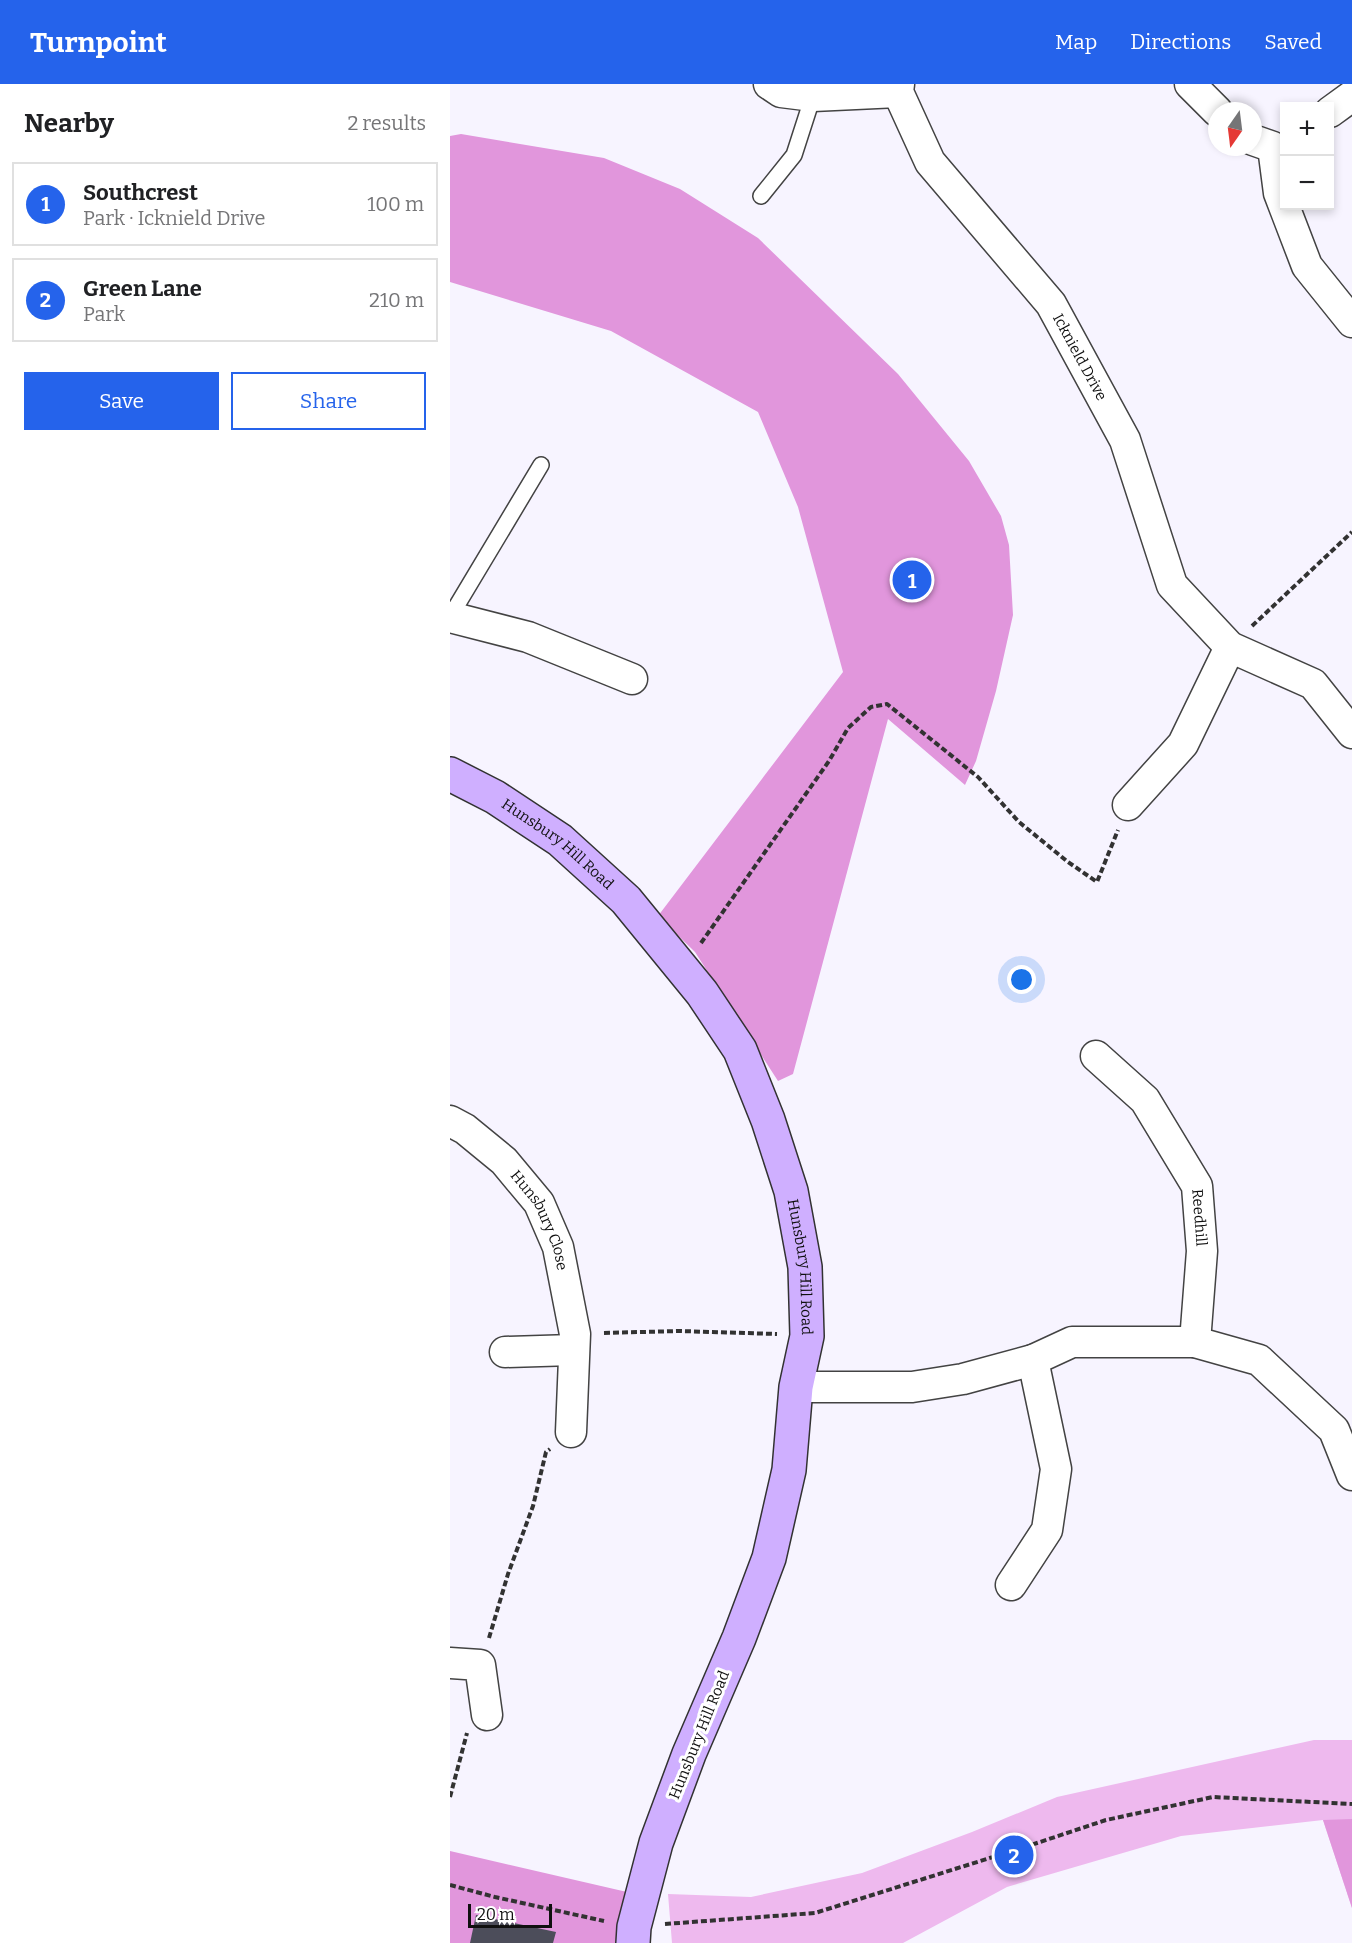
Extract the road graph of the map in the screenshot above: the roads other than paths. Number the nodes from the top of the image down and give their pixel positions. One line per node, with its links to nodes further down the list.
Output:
1 (769, 84): 4 (street)
2 (1190, 84): 6 (street)
3 (898, 88): 4 (street); 13 (street, Icknield Drive)
4 (813, 96): 9 (lane)
5 (1352, 96): 7 (street)
6 (1208, 102)
7 (1334, 109)
8 (1270, 143): 10 (street)
9 (760, 196)
10 (1348, 308)
11 (541, 465): 12 (lane)
12 (450, 617): 14 (street)
13 (1230, 647): 15 (street, Icknield Drive); 17 (street)
14 (632, 680)
15 (1352, 733)
16 (450, 774): 24 (street, Hunsbury Hill Road)
17 (1128, 805)
18 (1096, 1056): 21 (street, Reedhill)
19 (450, 1120): 20 (street, Hunsbury Close)
20 (574, 1342): 22 (street); 25 (street, Hunsbury Close)
21 (1195, 1342): 23 (street); 26 (street)
22 (505, 1352)
23 (1033, 1360): 24 (street); 27 (street)
24 (796, 1388): 30 (street, Hunsbury Hill Road)
25 (571, 1432)
26 (1352, 1475)
27 (1011, 1585)
28 (450, 1663): 29 (street)
29 (487, 1715)
30 (633, 1935)

